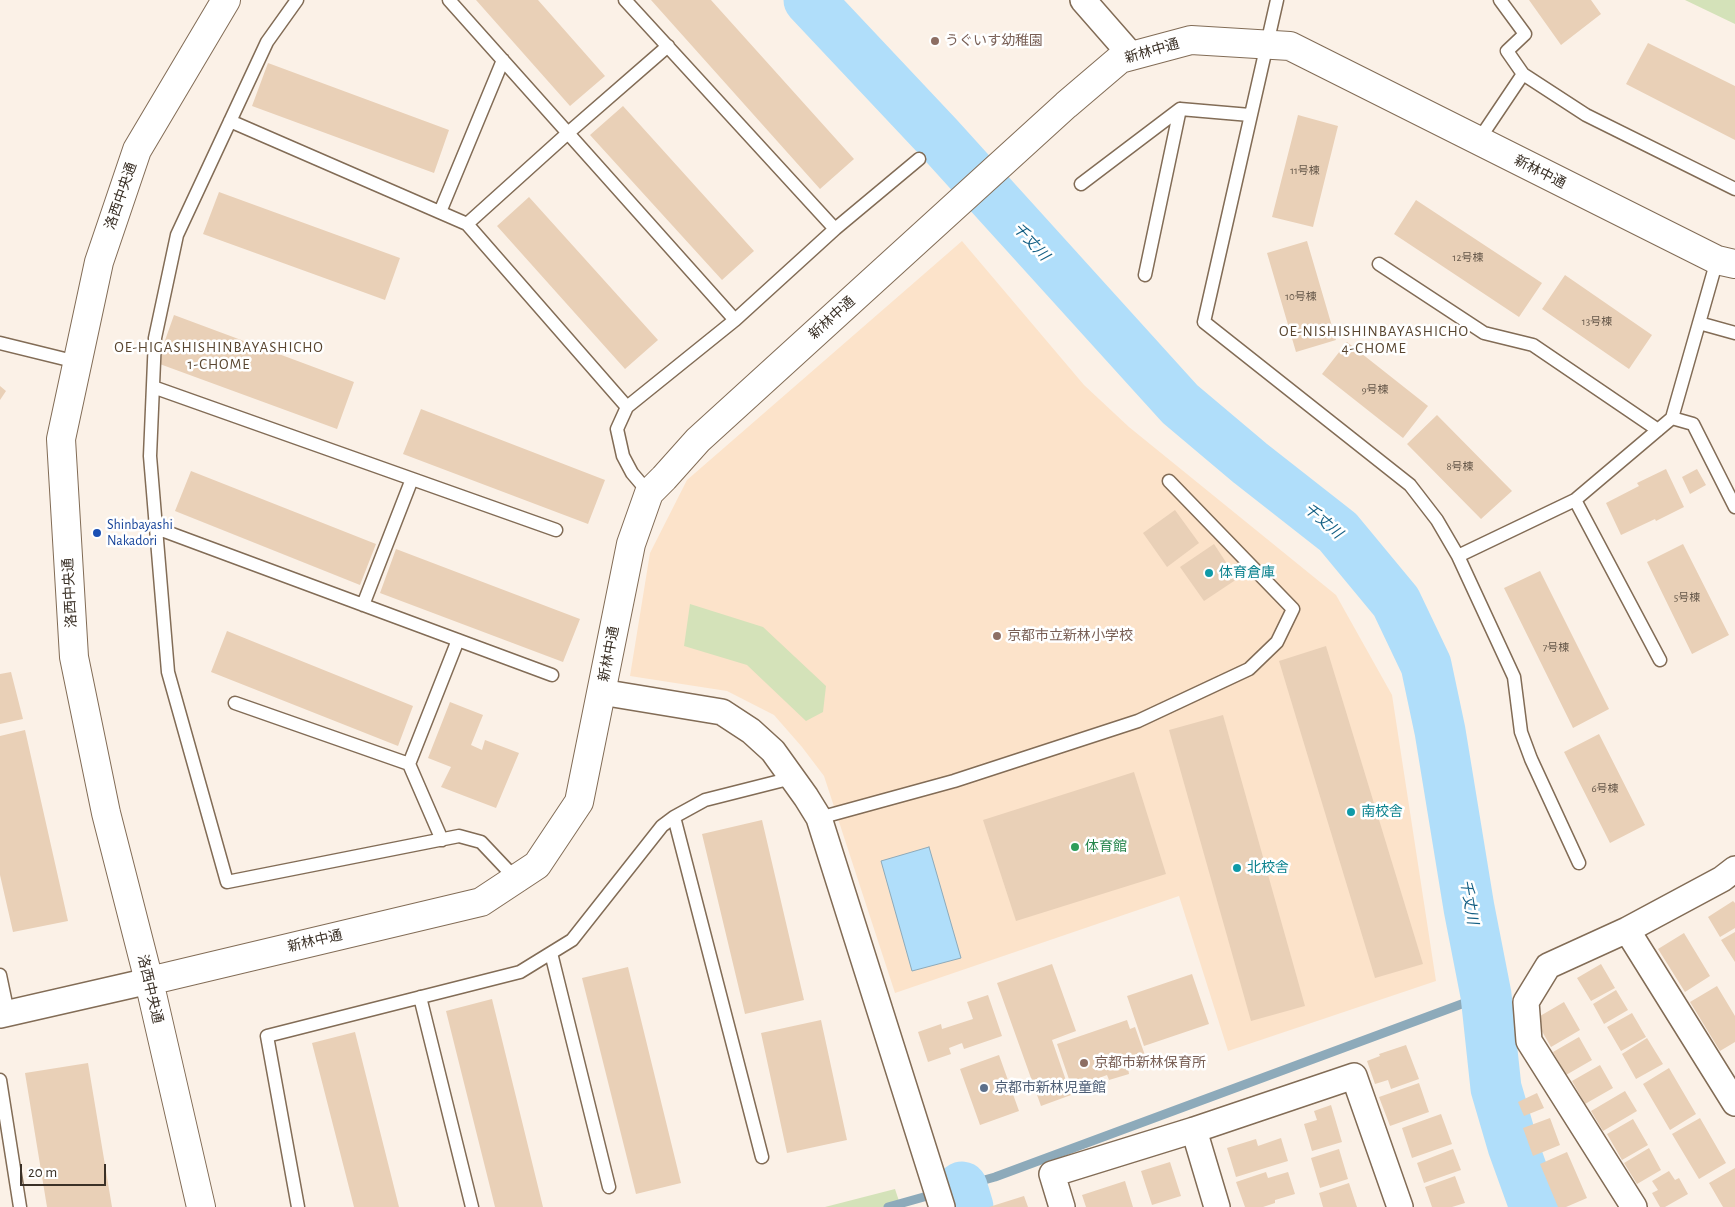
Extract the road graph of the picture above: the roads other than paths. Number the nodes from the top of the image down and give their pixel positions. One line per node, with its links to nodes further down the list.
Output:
1 (226, 0): 31 (street, 洛西中央通)
2 (297, 0): 15 (lane)
3 (449, 0): 11 (lane)
4 (625, 0): 9 (lane)
5 (1083, 0): 10 (street)
6 (1277, 0): 8 (lane)
7 (1500, 0): 12 (lane)
8 (1266, 44): 10 (street, 新林中通); 14 (lane); 17 (street, 新林中通)
9 (668, 46): 16 (lane); 23 (lane)
10 (1132, 56): 38 (street, 新林中通)
11 (502, 60): 16 (lane); 21 (lane)
12 (1523, 74): 17 (lane); 20 (lane)
13 (1180, 108): 14 (lane); 19 (lane); 26 (lane)
14 (1250, 115): 43 (lane)
15 (230, 121): 21 (lane); 32 (lane)
16 (568, 133): 22 (lane); 27 (lane)
17 (1478, 141): 24 (street, 新林中通)
18 (919, 159): 23 (lane)
19 (1081, 184)
20 (1735, 189)
21 (440, 212): 22 (lane)
22 (467, 224): 33 (lane)
23 (835, 229): 27 (lane)
24 (1726, 262): 28 (lane)
25 (1379, 264): 35 (lane)
26 (1145, 275)
27 (735, 320): 33 (lane)
28 (1699, 323): 29 (lane); 34 (lane)
29 (1735, 333)
30 (0, 343): 31 (lane)
31 (77, 362): 61 (street, 洛西中央通)
32 (153, 386): 36 (lane); 41 (lane)
33 (627, 407): 38 (lane)
34 (1672, 418): 35 (lane); 40 (lane)
35 (1658, 430): 39 (lane)
36 (412, 479): 42 (lane); 44 (lane)
37 (1169, 481): 53 (lane)
38 (649, 493): 48 (street, 新林中通)
39 (1575, 500): 43 (lane); 46 (lane)
40 (1735, 507)
41 (156, 528): 44 (lane); 54 (lane)
42 (556, 530)
43 (1458, 556): 55 (lane)
44 (363, 605): 45 (lane)
45 (458, 640): 47 (lane); 50 (lane)
46 (1660, 660)
47 (552, 675)
48 (601, 692): 51 (street); 57 (street, 新林中通)
49 (235, 703): 50 (lane)
50 (409, 764): 54 (lane)
51 (792, 778): 52 (lane); 53 (street)
52 (674, 817): 59 (lane); 67 (lane)
53 (818, 818): 73 (street)
54 (442, 840): 57 (lane)
55 (1579, 863)
56 (1735, 869): 58 (street)
57 (516, 879): 61 (street, 新林中通)
58 (1626, 930): 65 (street); 77 (street)
59 (551, 953): 62 (lane); 68 (lane)
60 (0, 976): 63 (lane)
61 (148, 981): 63 (street); 70 (street, 洛西中央通)
62 (420, 997): 71 (lane); 72 (lane)
63 (4, 1014)
64 (0, 1080): 69 (lane)
65 (1735, 1103)
66 (1194, 1130): 74 (street); 75 (street); 76 (street)
67 (762, 1157)
68 (609, 1187)
69 (20, 1207)
70 (201, 1207)
71 (298, 1207)
72 (472, 1207)
73 (942, 1207)
74 (1062, 1207)
75 (1217, 1207)
76 (1400, 1207)
77 (1634, 1207)

